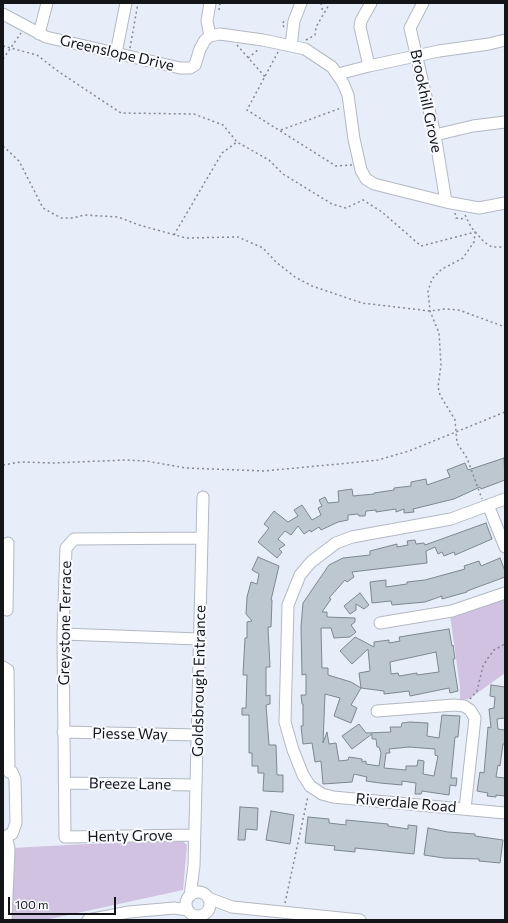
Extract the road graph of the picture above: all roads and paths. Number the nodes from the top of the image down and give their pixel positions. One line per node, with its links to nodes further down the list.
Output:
1 (47, 3): 17 (street)
2 (126, 3): 28 (street)
3 (138, 3): 26 (path)
4 (210, 3): 18 (street)
5 (220, 3): 13 (path)
6 (301, 3): 24 (street)
7 (321, 3): 12 (path)
8 (330, 3): 12 (path)
9 (371, 3): 32 (street)
10 (423, 3): 29 (street, Brookhill Grove)
11 (3, 14): 15 (street, Greenslope Drive)
12 (323, 14): 20 (path)
13 (217, 17)
14 (286, 19): 16 (path)
15 (26, 27): 17 (street, Greenslope Drive); 22 (path)
16 (286, 32)
17 (39, 34): 28 (street, Greenslope Drive)
18 (210, 36): 24 (street); 28 (street, Greenslope Drive)
19 (505, 40): 29 (street)
20 (310, 45)
21 (3, 46): 22 (path)
22 (10, 48): 31 (path); 38 (path)
23 (260, 48): 30 (path)
24 (288, 49): 27 (path); 33 (street)
25 (272, 50): 27 (path)
26 (131, 51)
27 (279, 52): 36 (path)
28 (116, 53)
29 (417, 56): 32 (street); 37 (street, Brookhill Grove)
30 (248, 58)
31 (3, 59)
32 (369, 66): 33 (street)
33 (338, 74): 41 (street)
34 (343, 108): 36 (path)
35 (505, 122): 37 (street)
36 (280, 130): 40 (path)
37 (435, 135): 41 (street, Brookhill Grove)
38 (237, 142): 44 (path); 45 (path)
39 (3, 146): 45 (path)
40 (351, 158)
41 (446, 202): 42 (street)
42 (505, 203)
43 (472, 213): 44 (path)
44 (474, 232): 46 (path); 47 (path)
45 (174, 235): 47 (path)
46 (505, 247)
47 (430, 311): 48 (path); 50 (path)
48 (505, 327)
49 (505, 412): 50 (path)
50 (456, 431): 51 (path); 54 (path)
51 (3, 465)
52 (203, 497): 55 (street, Goldsbrough Entrance)
53 (505, 499): 54 (street)
54 (487, 506): 57 (street); 74 (street)
55 (202, 538): 62 (street, Greystone Terrace); 63 (street, Goldsbrough Entrance)
56 (8, 543): 58 (street)
57 (505, 548)
58 (5, 556): 60 (street)
59 (505, 593): 61 (street)
60 (3, 608)
61 (380, 623)
62 (63, 634): 63 (street); 69 (street, Greystone Terrace)
63 (199, 639): 70 (street, Goldsbrough Entrance)
64 (505, 644): 66 (path)
65 (3, 667): 68 (street)
66 (464, 706): 67 (street); 75 (street)
67 (377, 711)
68 (6, 725): 71 (street)
69 (63, 732): 70 (street, Piesse Way); 72 (street, Greystone Terrace)
70 (197, 735): 73 (street, Goldsbrough Entrance)
71 (6, 775): 78 (street)
72 (65, 783): 73 (street, Breeze Lane); 79 (street, Greystone Terrace)
73 (196, 785): 77 (street, Goldsbrough Entrance)
74 (310, 786): 75 (street, Riverdale Road); 85 (path)
75 (465, 809): 76 (street, Riverdale Road)
76 (505, 813)
77 (194, 835): 79 (street, Henty Grove); 80 (street, Goldsbrough Entrance)
78 (5, 836): 88 (street)
79 (65, 837)
80 (194, 866): 81 (street, Goldsbrough Entrance); 82 (street, Goldsbrough Entrance)
81 (206, 895): 82 (street); 83 (street); 87 (street)
82 (189, 897): 84 (street); 86 (street)
83 (232, 907): 85 (street); 87 (street)
84 (129, 912): 86 (street); 89 (street)
85 (283, 912): 90 (street)
86 (190, 914): 87 (street)
87 (205, 915)
88 (6, 920)
89 (88, 920)
90 (360, 920)

